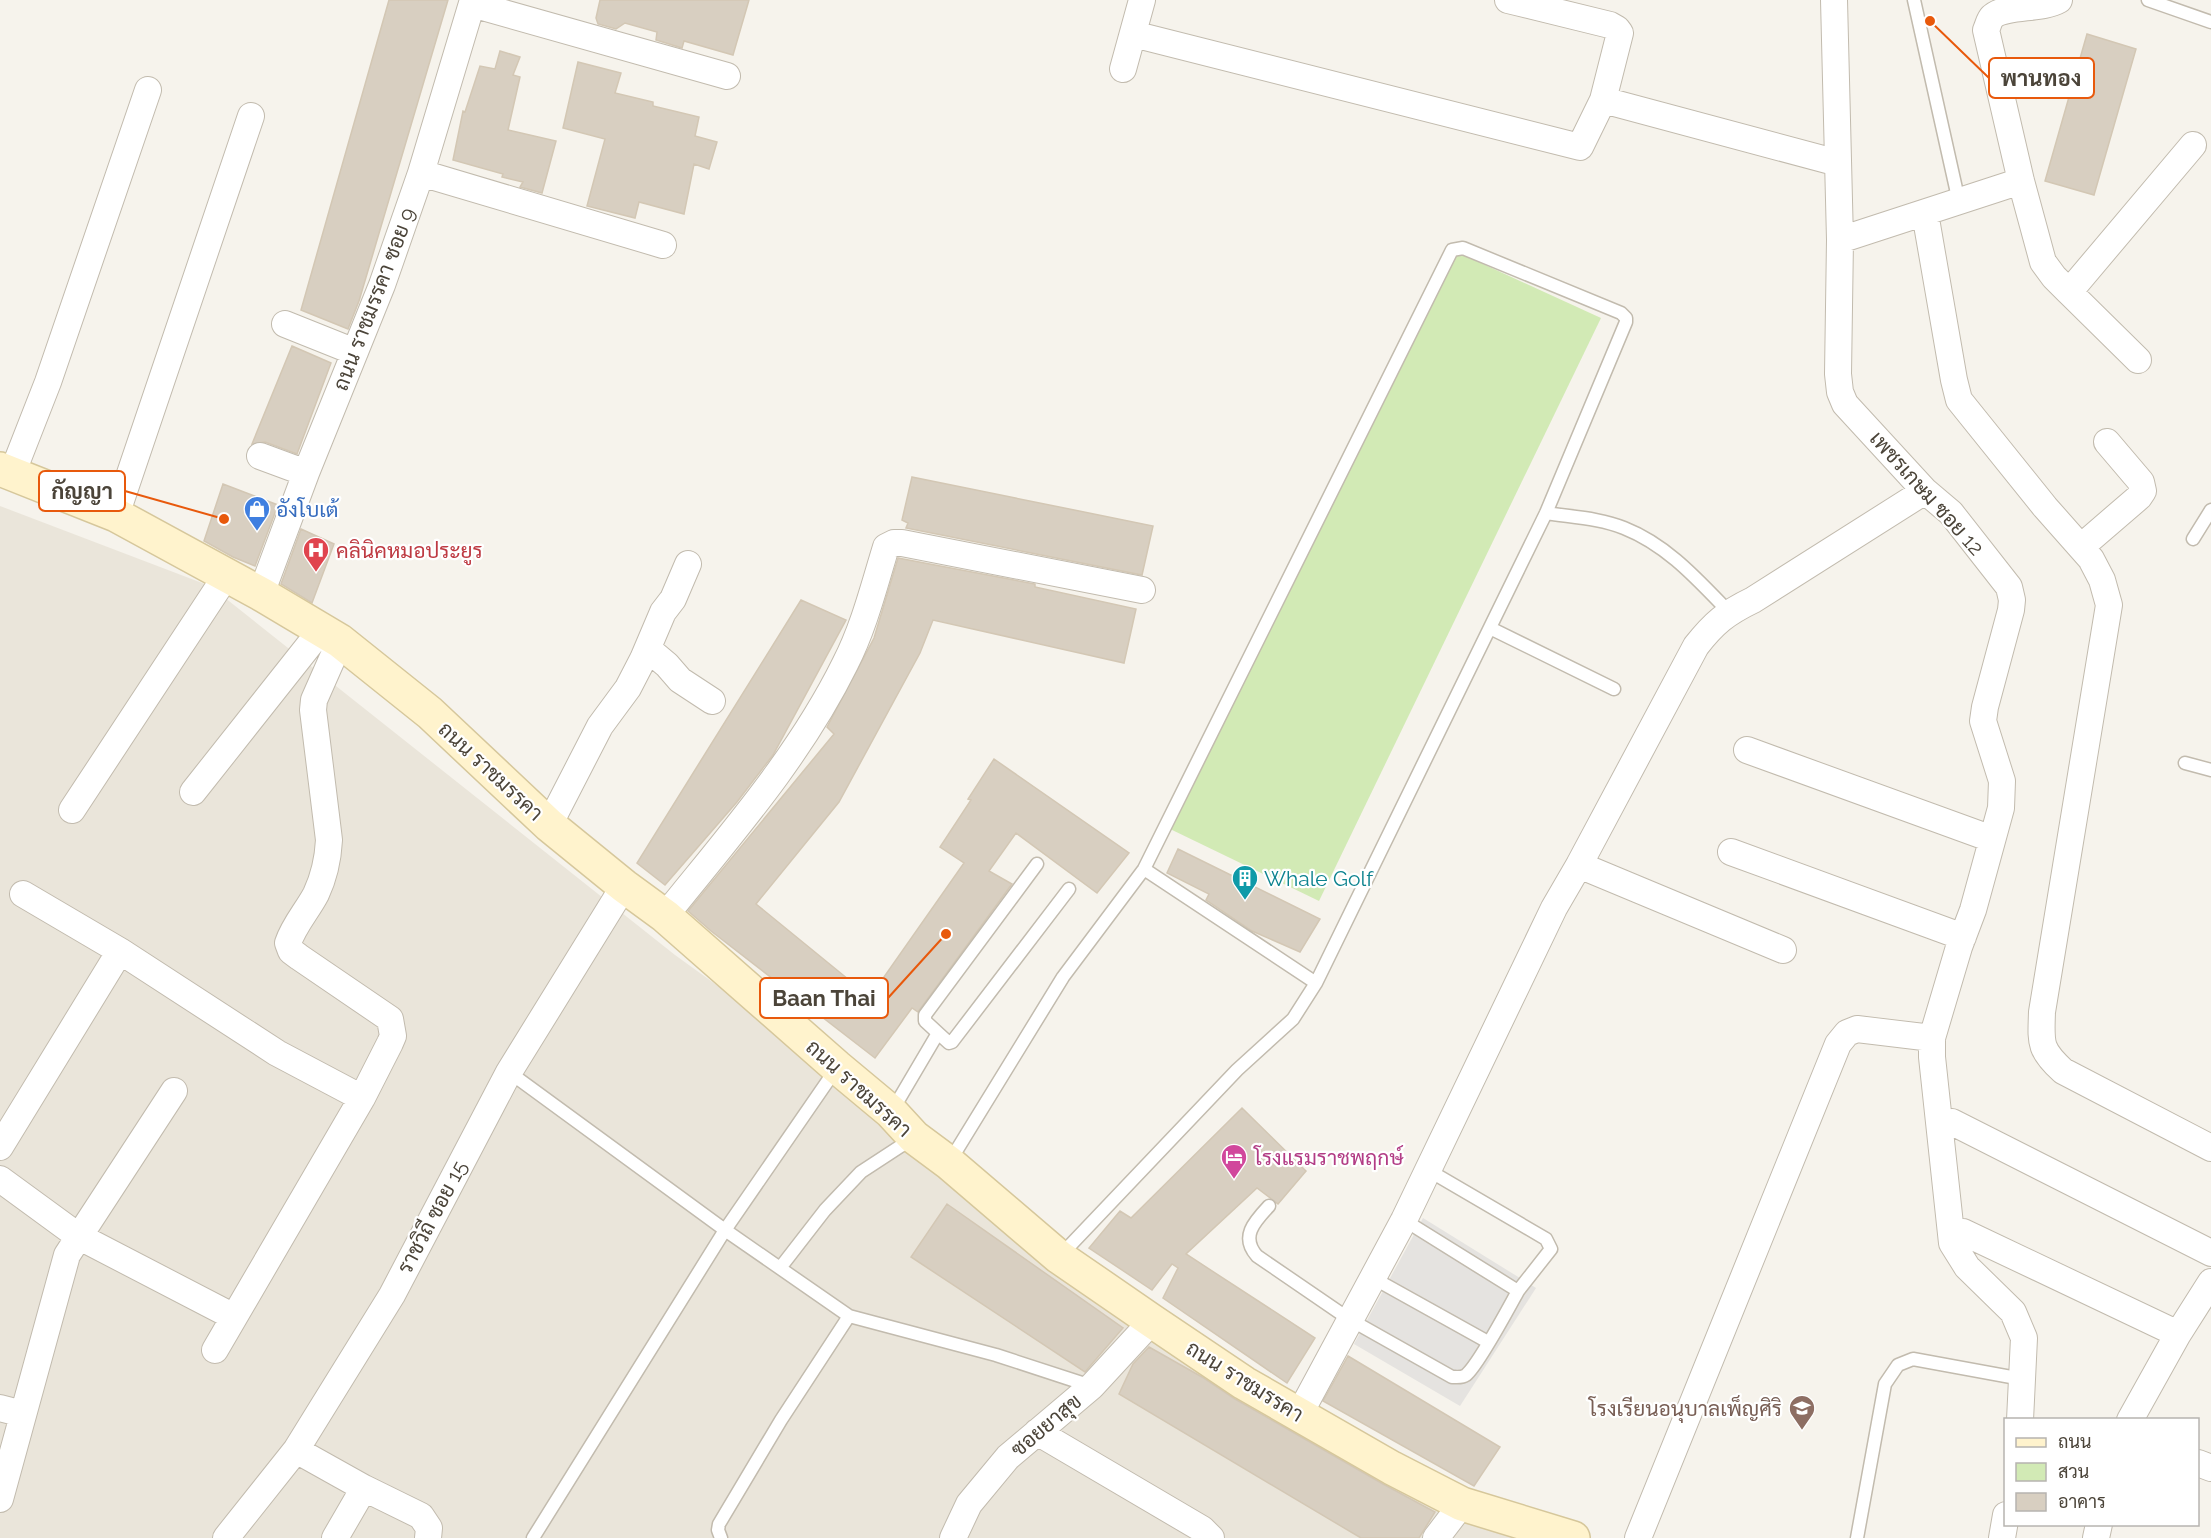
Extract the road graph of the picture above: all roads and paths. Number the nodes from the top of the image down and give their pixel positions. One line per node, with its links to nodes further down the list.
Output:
1 (1142, 0): 9 (street)
2 (1508, 0): 13 (street)
3 (1834, 0): 16 (street, เพชรเกษม ซอย 12)
4 (1914, 0): 19 (lane)
5 (2059, 0): 18 (street)
6 (2148, 0): 8 (lane)
7 (472, 2): 11 (street); 17 (street, ถนน ราชมรรคา ซอย 9)
8 (2211, 22)
9 (1133, 34): 10 (street); 13 (street)
10 (1123, 69)
11 (727, 76)
12 (148, 90): 29 (street)
13 (1603, 100): 16 (street)
14 (251, 116): 34 (street)
15 (2193, 145): 23 (street)
16 (1838, 163): 21 (street, เพชรเกษม ซอย 12)
17 (421, 173): 22 (street); 25 (street, ถนน ราชมรรคา ซอย 9)
18 (2021, 181): 19 (street); 23 (street)
19 (1959, 202): 20 (street)
20 (1925, 213): 21 (street); 36 (street)
21 (1840, 240): 31 (street, เพชรเกษม ซอย 12)
22 (663, 245)
23 (2069, 292): 26 (street)
24 (285, 324): 25 (street)
25 (355, 352): 30 (street, ถนน ราชมรรคา ซอย 9)
26 (2138, 360)
27 (2107, 442): 36 (street)
28 (260, 456): 30 (street)
29 (6, 471): 34 (street, ถนน ราชมรรคา)
30 (306, 473): 40 (street, ถนน ราชมรรคา ซอย 9)
31 (1925, 491): 41 (street); 53 (street, เพชรเกษม ซอย 12)
32 (2211, 510): 35 (lane)
33 (1546, 513): 41 (lane); 42 (lane); 57 (lane)
34 (116, 515): 38 (street, ถนน ราชมรรคา)
35 (2193, 538)
36 (2081, 547): 76 (street)
37 (688, 564): 44 (street)
38 (226, 576): 40 (street, ถนน ราชมรรคา); 51 (street)
39 (1142, 590): 61 (street)
40 (261, 594): 43 (street, ถนน ราชมรรคา)
41 (1729, 612): 56 (street)
42 (1490, 628): 45 (lane); 65 (lane)
43 (331, 635): 50 (street); 52 (street, ถนน ราชมรรคา); 71 (street)
44 (648, 649): 46 (street); 52 (street)
45 (1614, 689)
46 (712, 701)
47 (1747, 750): 53 (street)
48 (2185, 763): 49 (lane)
49 (2211, 770)
50 (193, 792)
51 (72, 810)
52 (549, 825): 58 (street, ถนน ราชมรรคา)
53 (1992, 839): 62 (street, เพชรเกษม ซอย 12)
54 (1731, 852): 62 (street)
55 (1037, 864): 66 (lane)
56 (1579, 865): 63 (street); 78 (street)
57 (1144, 869): 65 (lane); 77 (lane)
58 (624, 886): 61 (street, ถนน ราชมรรคา); 69 (street, ราชวิถี ซอย 15)
59 (1069, 889): 66 (lane)
60 (23, 894): 64 (street)
61 (665, 916): 68 (street, ถนน ราชมรรคา)
62 (1963, 938): 67 (street, เพชรเกษม ซอย 12)
63 (1783, 950)
64 (120, 951): 71 (street); 75 (street)
65 (1316, 983): 86 (lane)
66 (938, 1033): 72 (lane)
67 (1932, 1038): 73 (street, เพชรเกษม ซอย 12); 118 (street)
68 (837, 1067): 72 (street, ถนน ราชมรรคา); 82 (lane)
69 (509, 1072): 82 (lane); 105 (street, ราชวิถี ซอย 15)
70 (174, 1091): 84 (street)
71 (362, 1098): 92 (street)
72 (891, 1112): 74 (street, ถนน ราชมรรคา)
73 (1946, 1119): 85 (street); 98 (street, เพชรเกษม ซอย 12)
74 (914, 1137): 77 (street, ถนน ราชมรรคา); 87 (lane)
75 (0, 1147)
76 (2211, 1148)
77 (949, 1162): 86 (street, ถนน ราชมรรคา)
78 (1428, 1170): 81 (street); 90 (lane)
79 (0, 1179): 84 (street)
80 (1269, 1206): 93 (lane)
81 (1404, 1221): 88 (street); 90 (lane)
82 (725, 1230): 87 (lane); 112 (lane)
83 (1963, 1232): 95 (street)
84 (78, 1236): 92 (street); 100 (street)
85 (2211, 1253)
86 (1059, 1257): 94 (street, ถนน ราชมรรคา)
87 (780, 1268): 91 (lane)
88 (1372, 1278): 93 (street); 96 (lane)
89 (2211, 1282): 95 (street)
90 (1518, 1291): 96 (lane)
91 (849, 1316): 99 (lane); 113 (lane)
92 (234, 1317): 97 (street)
93 (1349, 1319): 96 (lane); 101 (street)
94 (1152, 1321): 99 (street, ซอยยาสุข); 101 (street, ถนน ราชมรรคา)
95 (2178, 1334): 103 (street)
96 (1488, 1342)
97 (215, 1350)
98 (2022, 1379): 102 (street, เพชรเกษม ซอย 12); 119 (lane)
99 (1092, 1386): 104 (street, ซอยยาสุข)
100 (12, 1411): 107 (street)
101 (1299, 1415): 108 (street, ถนน ราชมรรคา)
102 (2020, 1418)
103 (2131, 1418)
104 (1037, 1432): 114 (street, ซอยยาสุข); 115 (street)
105 (296, 1450): 106 (street); 110 (street, ราชวิถี ซอย 15)
106 (364, 1488): 109 (street); 111 (street)
107 (0, 1499)
108 (1461, 1504): 116 (street); 117 (street, ถนน ราชมรรคา)
109 (429, 1533)
110 (226, 1538)
111 (335, 1538)
112 (533, 1538)
113 (721, 1538)
114 (953, 1538)
115 (1211, 1538)
116 (1436, 1538)
117 (1573, 1538)
118 (1638, 1538)
119 (1857, 1538)

